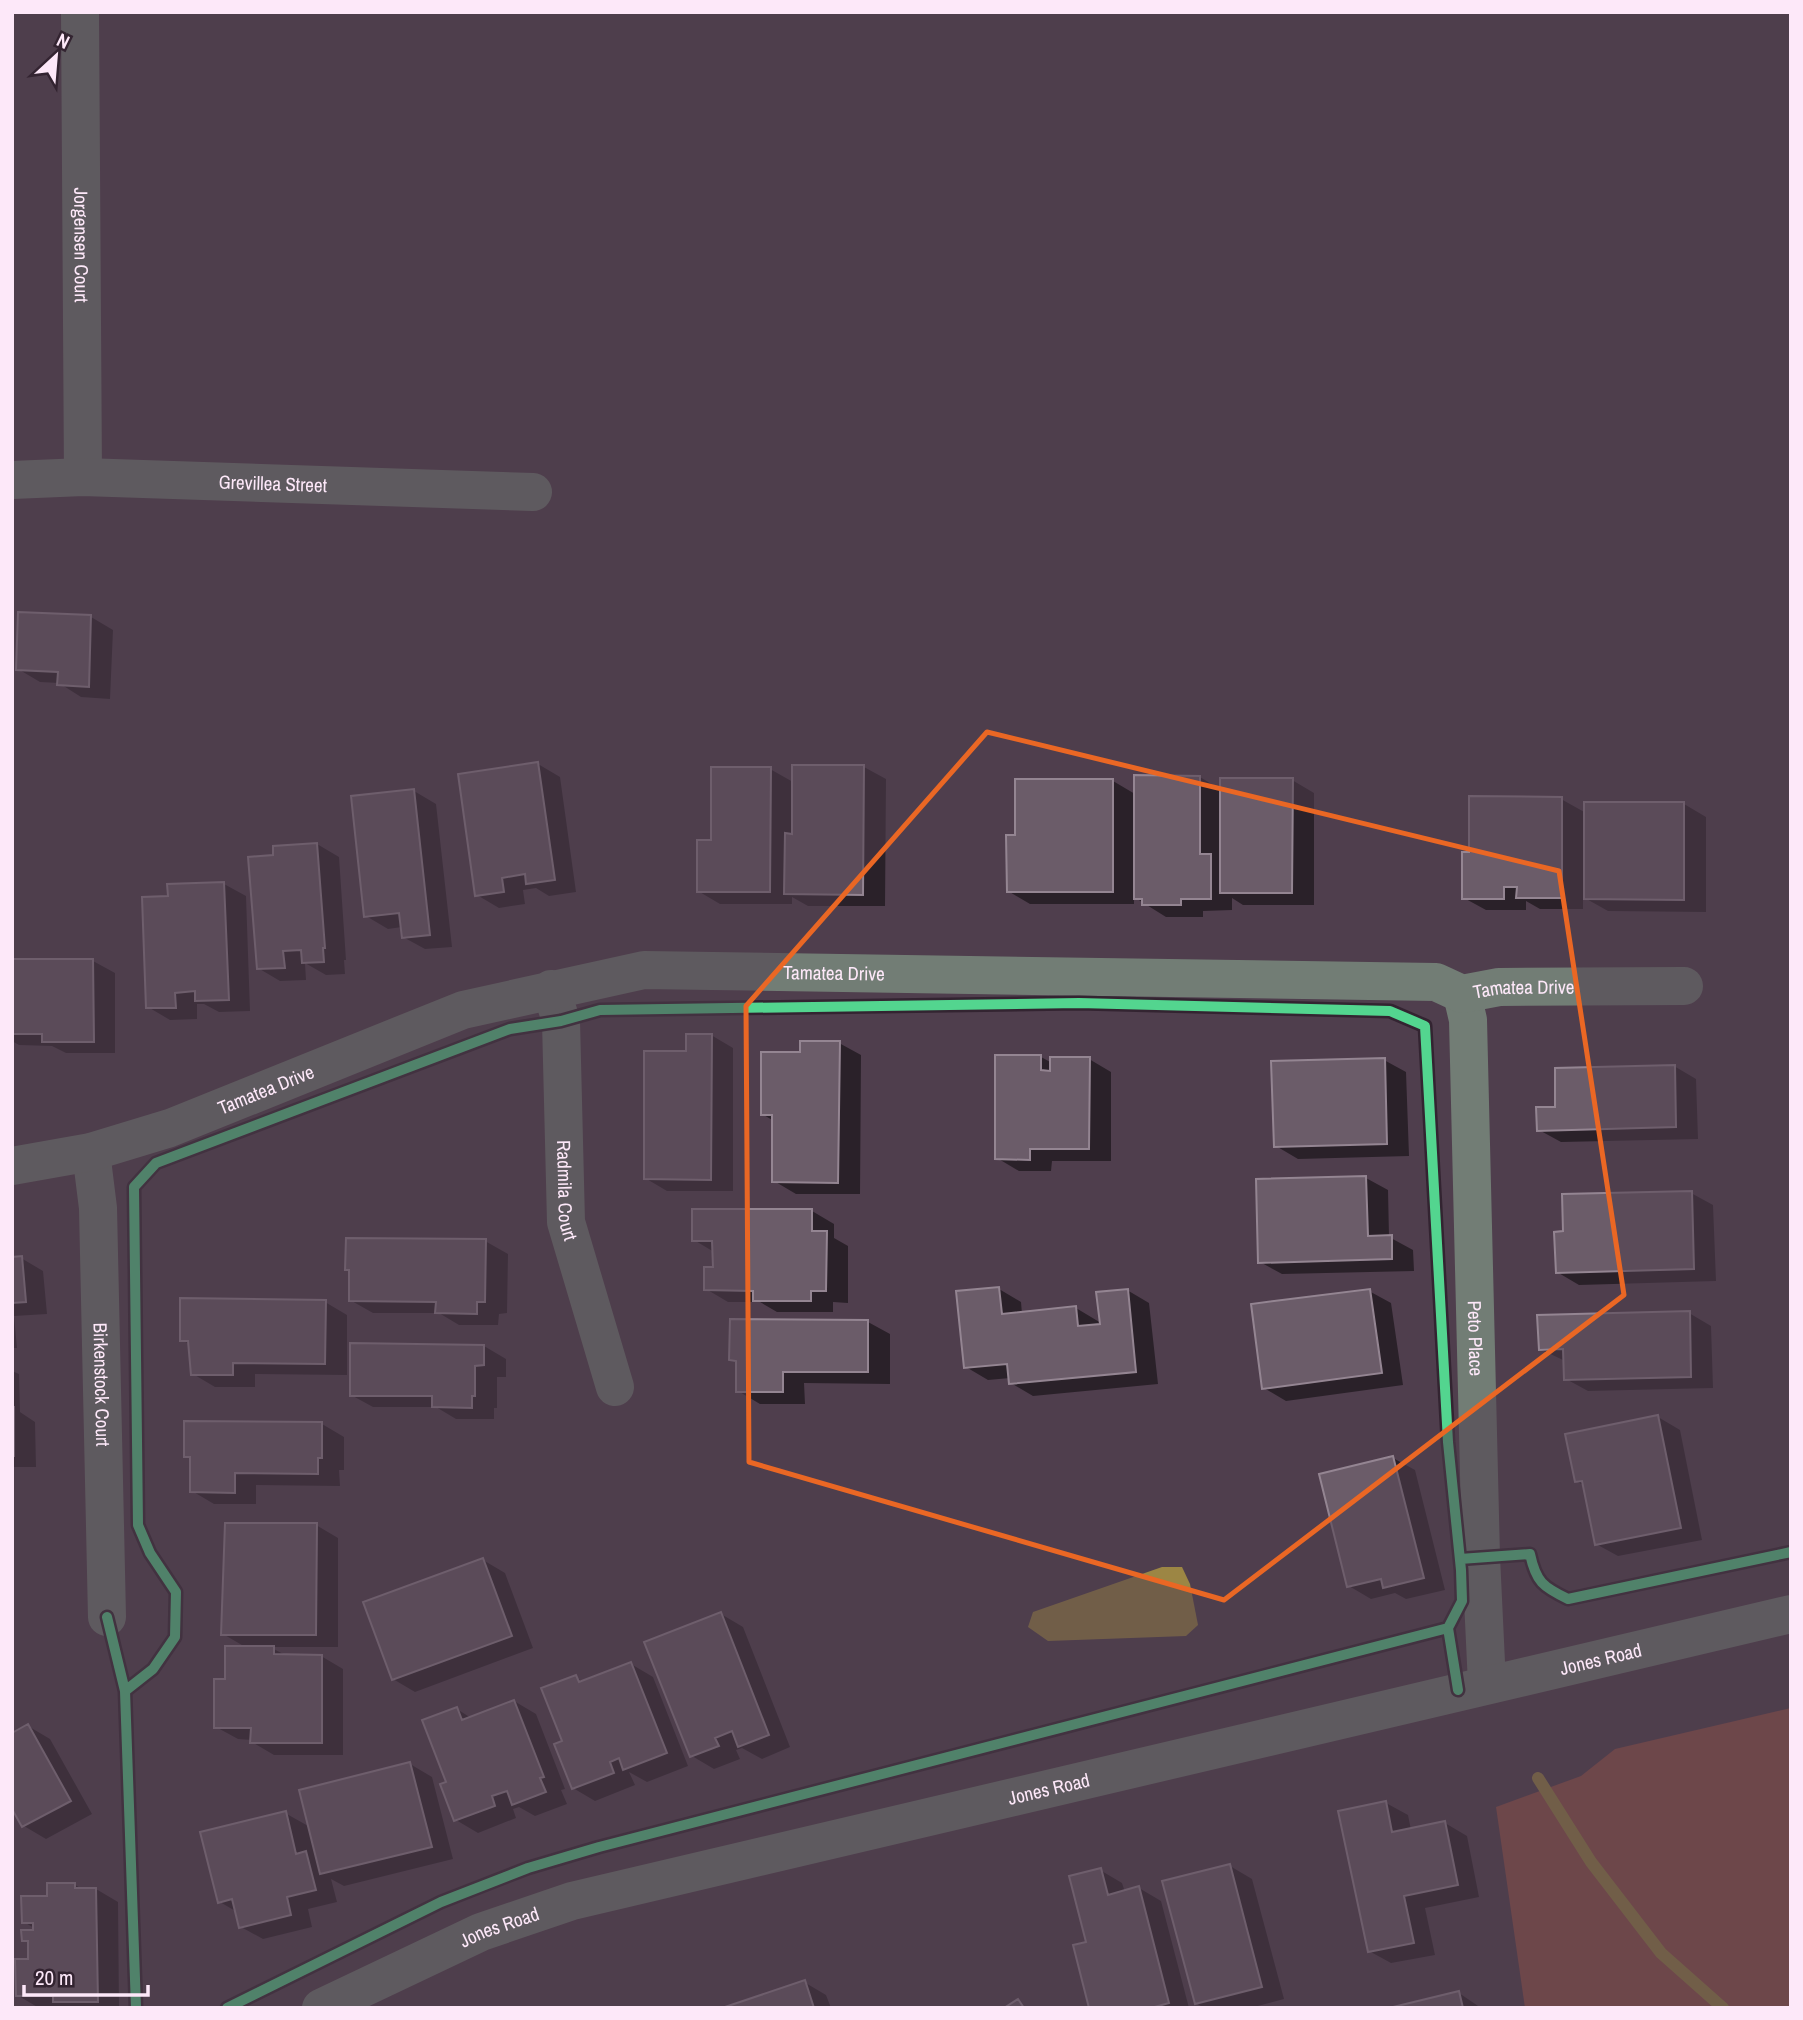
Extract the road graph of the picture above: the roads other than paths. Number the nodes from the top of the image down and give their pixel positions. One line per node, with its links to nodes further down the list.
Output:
1 (80, 12): 2 (street, Jorgensen Court)
2 (83, 477): 3 (street, Grevillea Street); 4 (street, Grevillea Street)
3 (12, 480)
4 (533, 492)
5 (1684, 986): 7 (street, Tamatea Drive)
6 (551, 989): 7 (street, Tamatea Drive); 8 (street, Tamatea Drive); 10 (street, Radmila Court)
7 (1462, 994): 13 (street, Peto Place)
8 (91, 1152): 9 (street, Tamatea Drive); 12 (street, Birkenstock Court)
9 (12, 1166)
10 (615, 1387)
11 (1791, 1614): 13 (street, Jones Road)
12 (107, 1617)
13 (1487, 1684): 14 (street, Jones Road)
14 (321, 2008)

